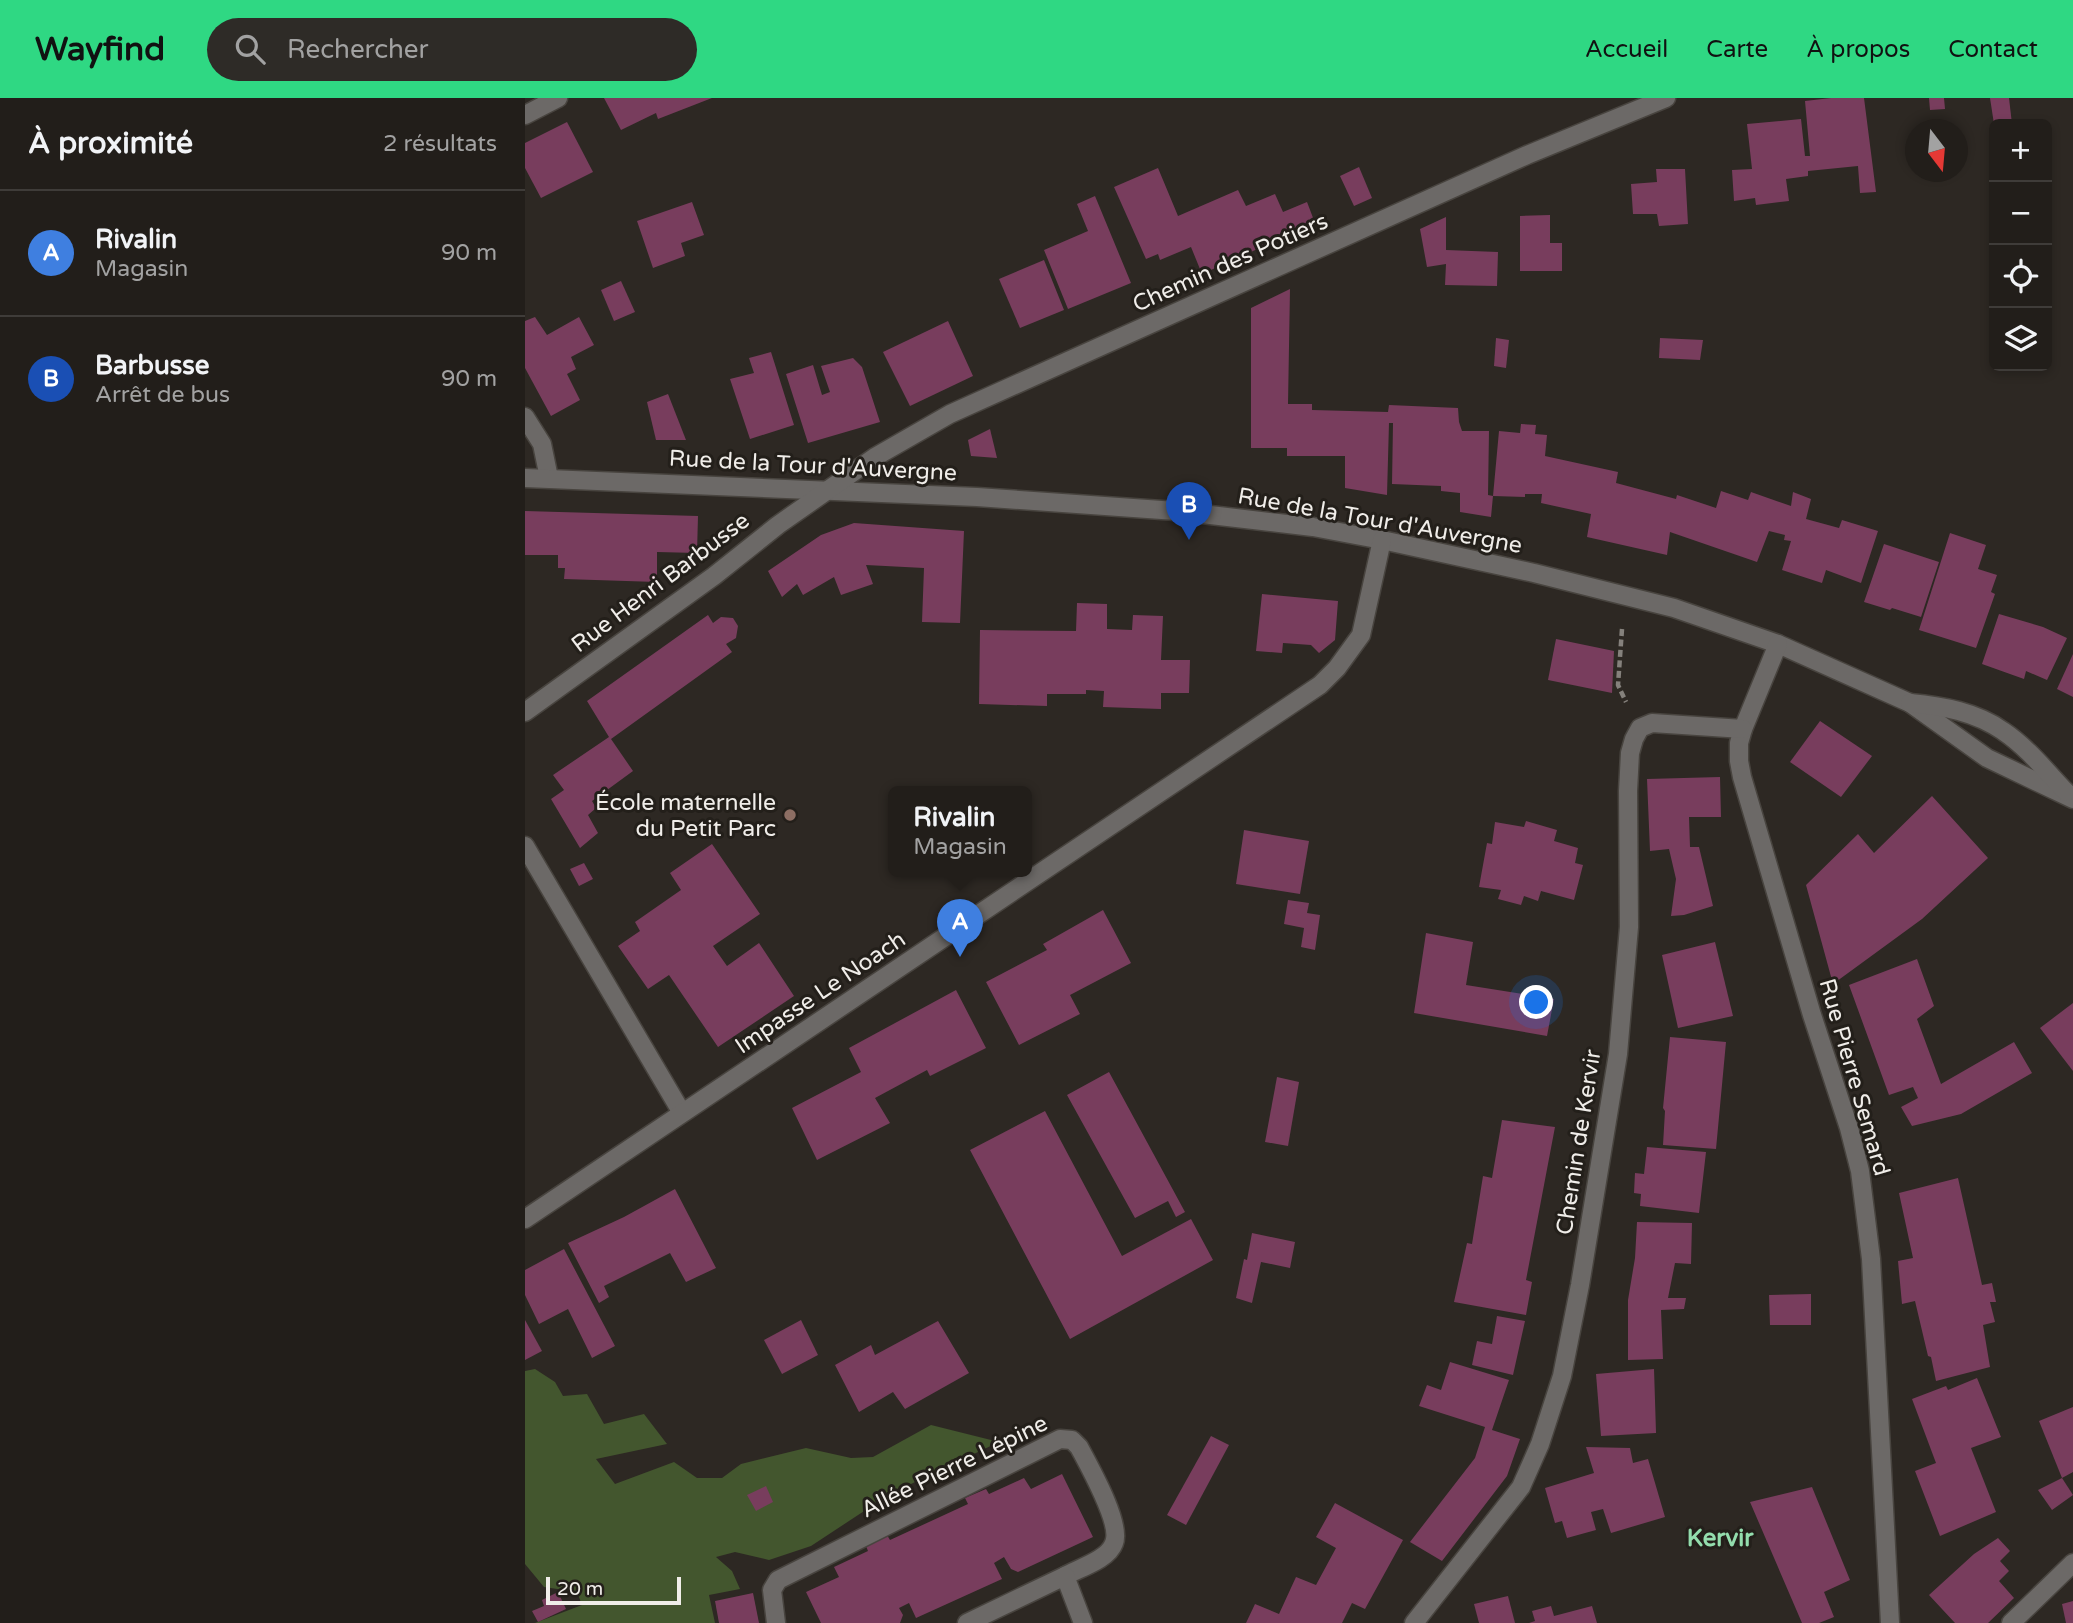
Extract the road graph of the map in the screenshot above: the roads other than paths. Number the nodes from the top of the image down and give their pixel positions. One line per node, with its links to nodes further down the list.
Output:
1 (558, 98): 3 (street)
2 (1666, 98): 7 (street, Chemin des Potiers)
3 (525, 115)
4 (525, 417): 6 (street)
5 (525, 478): 6 (street, Rue de la Tour d'Auvergne)
6 (548, 478): 7 (street, Rue de la Tour d'Auvergne)
7 (825, 492): 8 (street, Rue de la Tour d'Auvergne); 11 (street, Rue Henri Barbusse)
8 (1382, 540): 9 (street, Rue de la Tour d'Auvergne); 15 (street, Impasse Le Noach)
9 (1778, 645): 10 (street, Rue de la Tour d'Auvergne); 12 (street, Rue Pierre Semard)
10 (1910, 703): 13 (street, Rue de la Tour d'Auvergne); 13 (street, Rue de la Tour d'Auvergne)
11 (525, 712)
12 (1742, 729): 22 (street, Chemin de Kervir); 23 (street, Rue Pierre Semard)
13 (2073, 799)
14 (525, 846): 15 (street)
15 (682, 1113): 16 (street, Impasse Le Noach)
16 (525, 1219)
17 (2073, 1563): 24 (street)
18 (1065, 1576): 19 (street, Allée Pierre Lépine); 20 (street, Allée Pierre Lépine); 21 (street)
19 (776, 1623)
20 (967, 1623)
21 (1083, 1623)
22 (1414, 1623)
23 (1890, 1623)
24 (2011, 1623)

